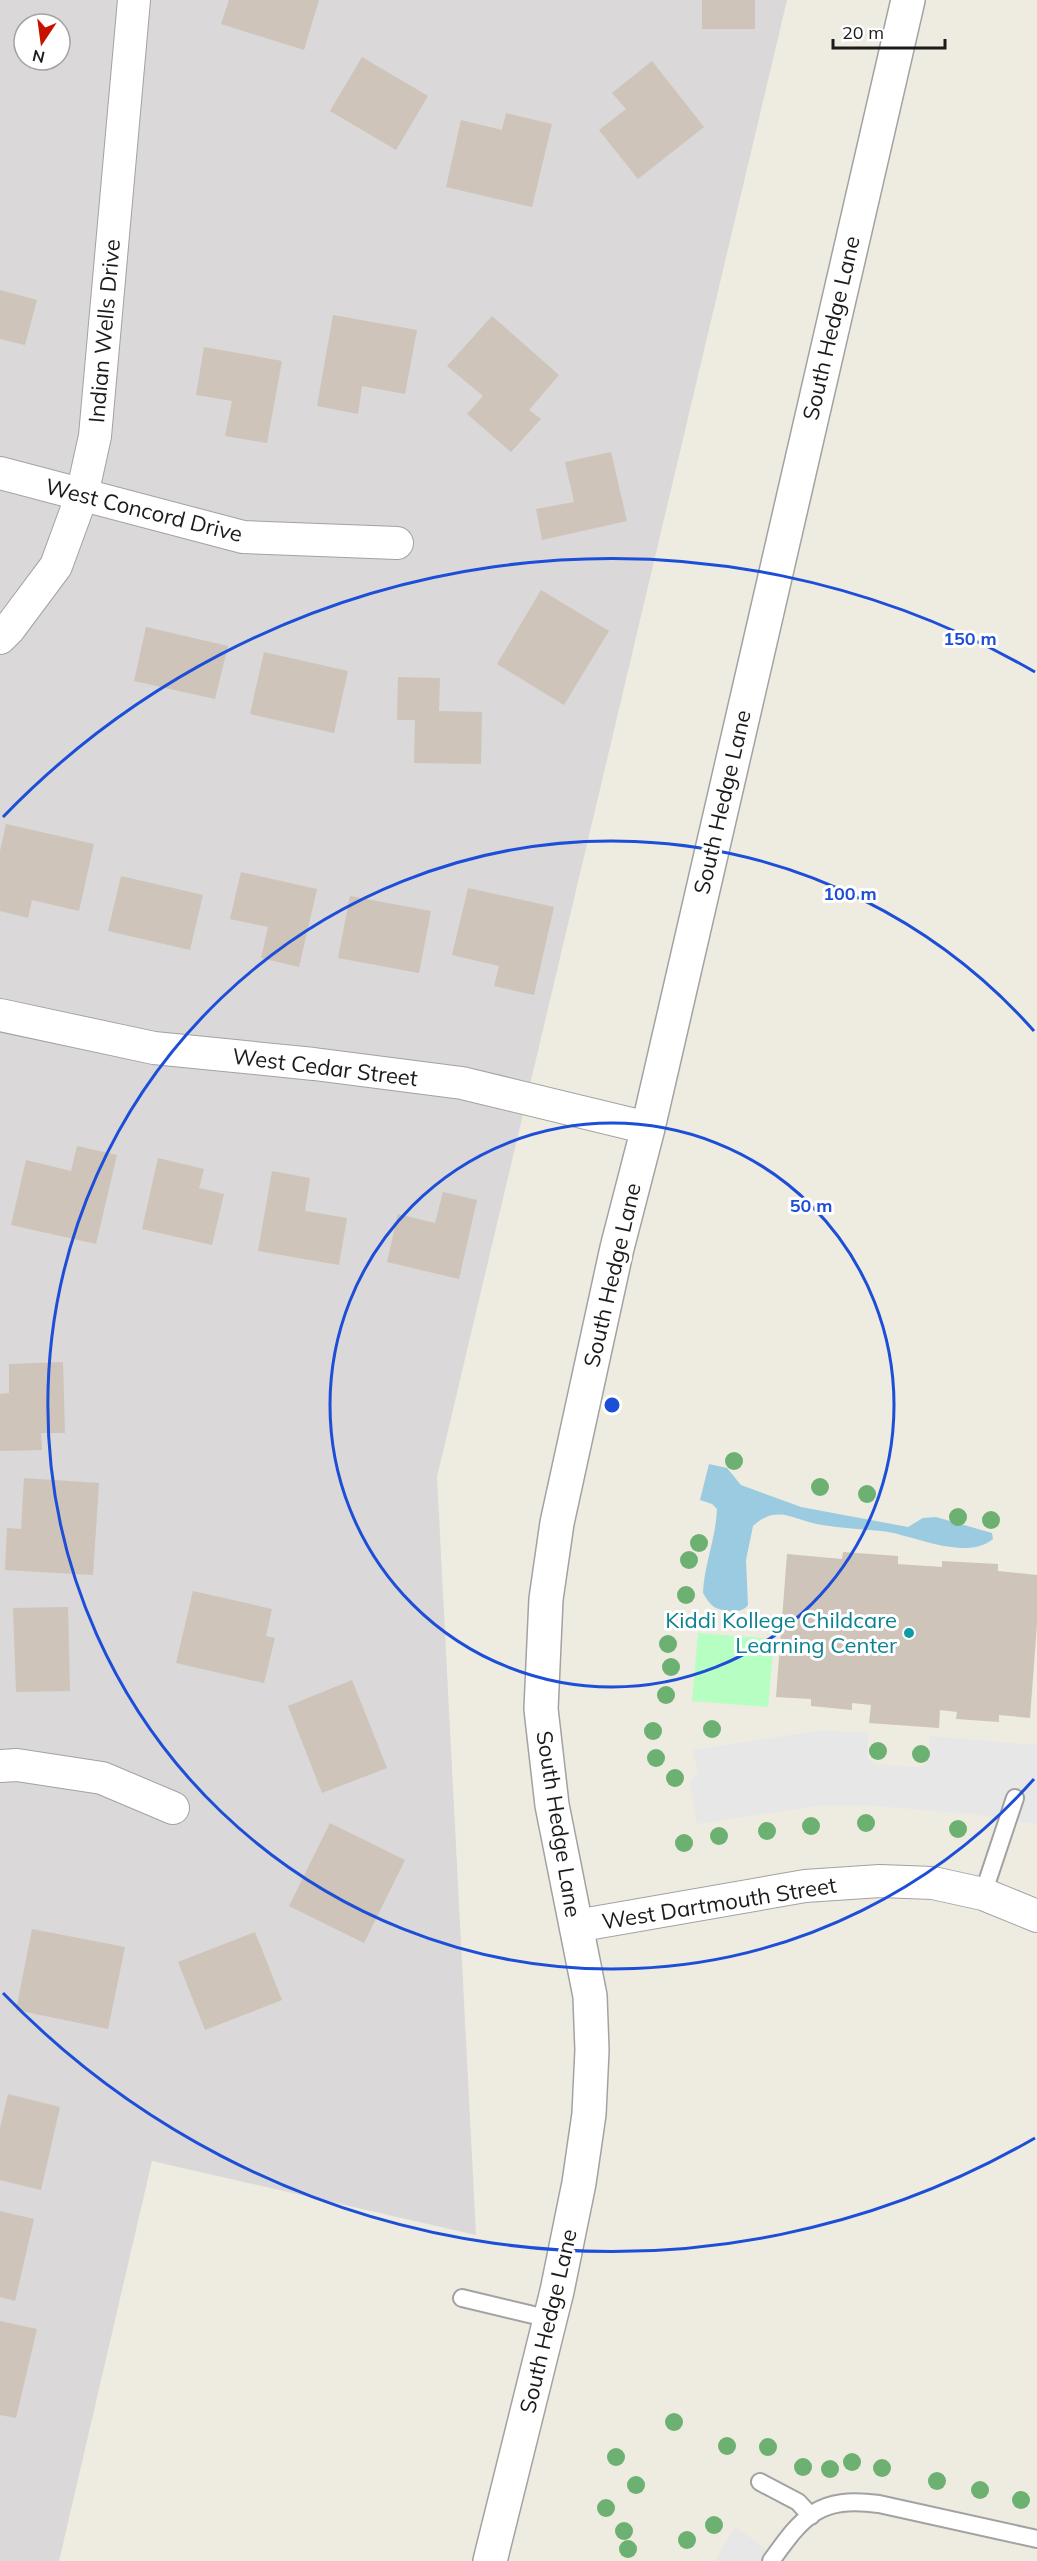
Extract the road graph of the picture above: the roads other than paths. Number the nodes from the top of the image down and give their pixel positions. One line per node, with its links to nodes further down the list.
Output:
1 (134, 0): 4 (street, Indian Wells Drive)
2 (908, 0): 8 (street, South Hedge Lane)
3 (0, 473): 4 (street, West Concord Drive)
4 (82, 495): 5 (street, West Concord Drive); 6 (street, Indian Wells Drive)
5 (397, 543)
6 (0, 638)
7 (0, 1015): 8 (street, West Cedar Street)
8 (648, 1128): 14 (street, South Hedge Lane)
9 (0, 1766): 11 (street)
10 (1015, 1798): 12 (lane)
11 (173, 1808)
12 (983, 1894): 13 (street, West Dartmouth Street); 14 (street, West Dartmouth Street)
13 (1037, 1916)
14 (576, 1926): 16 (street, South Hedge Lane)
15 (462, 2298): 16 (lane)
16 (550, 2319): 20 (street, South Hedge Lane)
17 (760, 2482): 18 (lane)
18 (811, 2516): 19 (lane); 21 (lane)
19 (1037, 2539)
20 (490, 2561)
21 (771, 2561)

